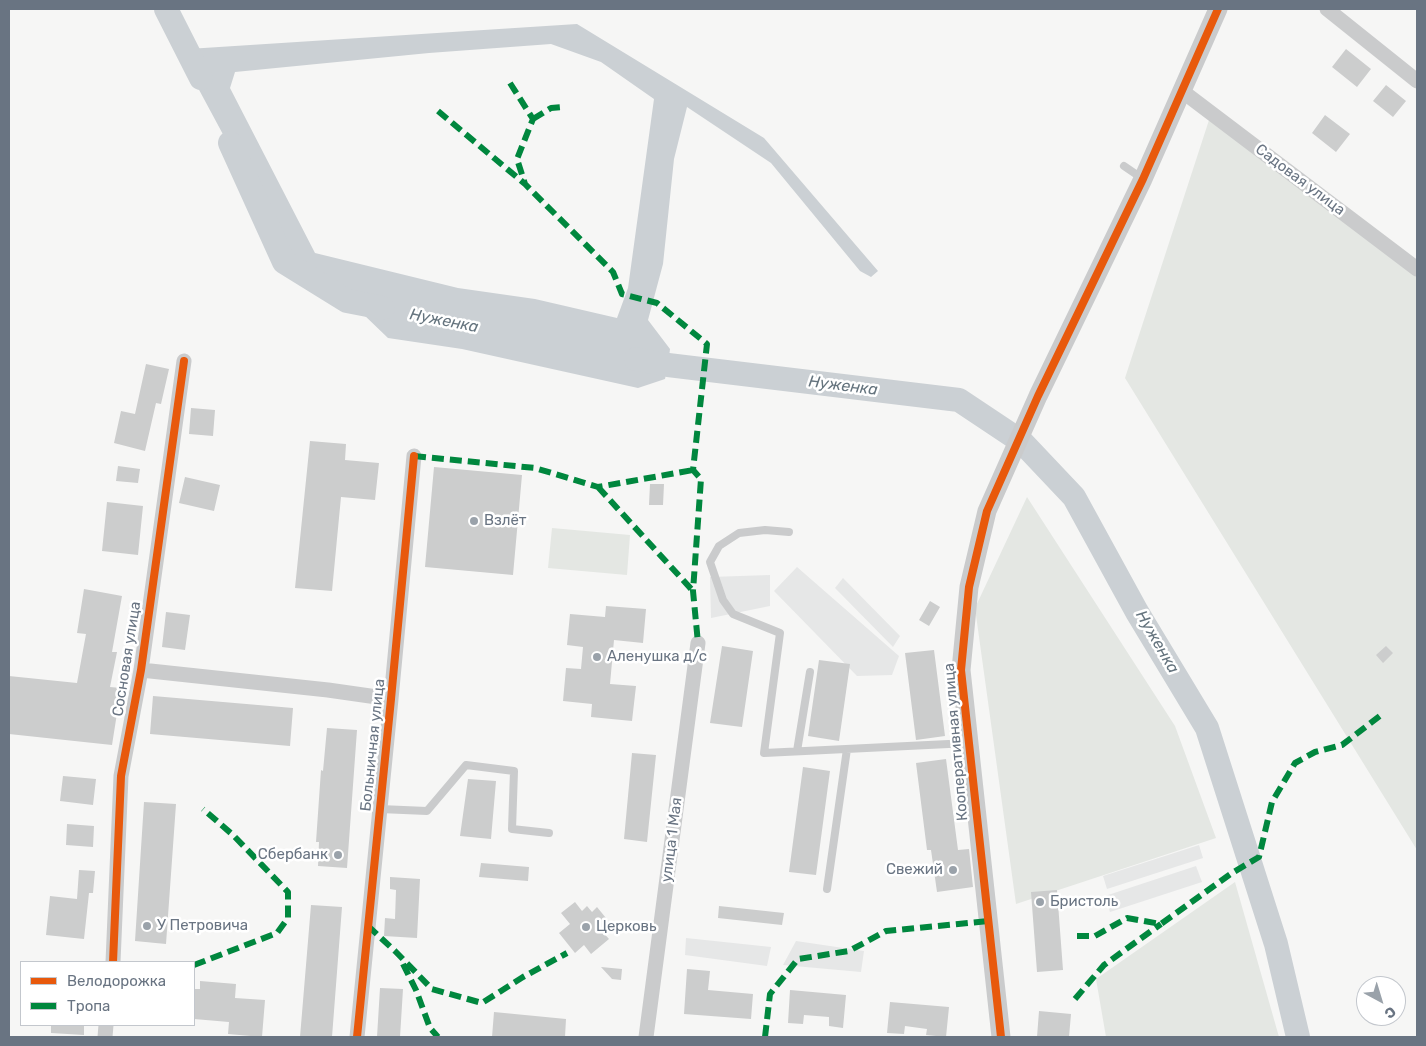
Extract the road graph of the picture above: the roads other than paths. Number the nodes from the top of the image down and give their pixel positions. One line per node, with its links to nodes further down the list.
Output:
1 (1218, 9): 4 (street, Кооперативная улица)
2 (1327, 9): 3 (street)
3 (1417, 81)
4 (1182, 90): 6 (street, Кооперативная улица); 7 (street, Садовая улица)
5 (1124, 166): 6 (lane)
6 (1143, 179): 15 (street, Кооперативная улица)
7 (1417, 269)
8 (184, 361): 12 (street, Сосновая улица)
9 (414, 456): 14 (street, Больничная улица)
10 (789, 532): 17 (lane)
11 (698, 643): 23 (street, улица 1 Мая)
12 (141, 670): 14 (street); 21 (street, Сосновая улица)
13 (810, 672): 17 (lane)
14 (391, 699): 18 (street, Больничная улица)
15 (969, 743): 16 (lane); 24 (street, Кооперативная улица)
16 (847, 749): 17 (lane); 20 (lane)
17 (797, 751)
18 (380, 809): 19 (lane); 22 (street, Больничная улица)
19 (549, 833)
20 (827, 888)
21 (113, 961)
22 (357, 1037)
23 (646, 1037)
24 (1001, 1037)

